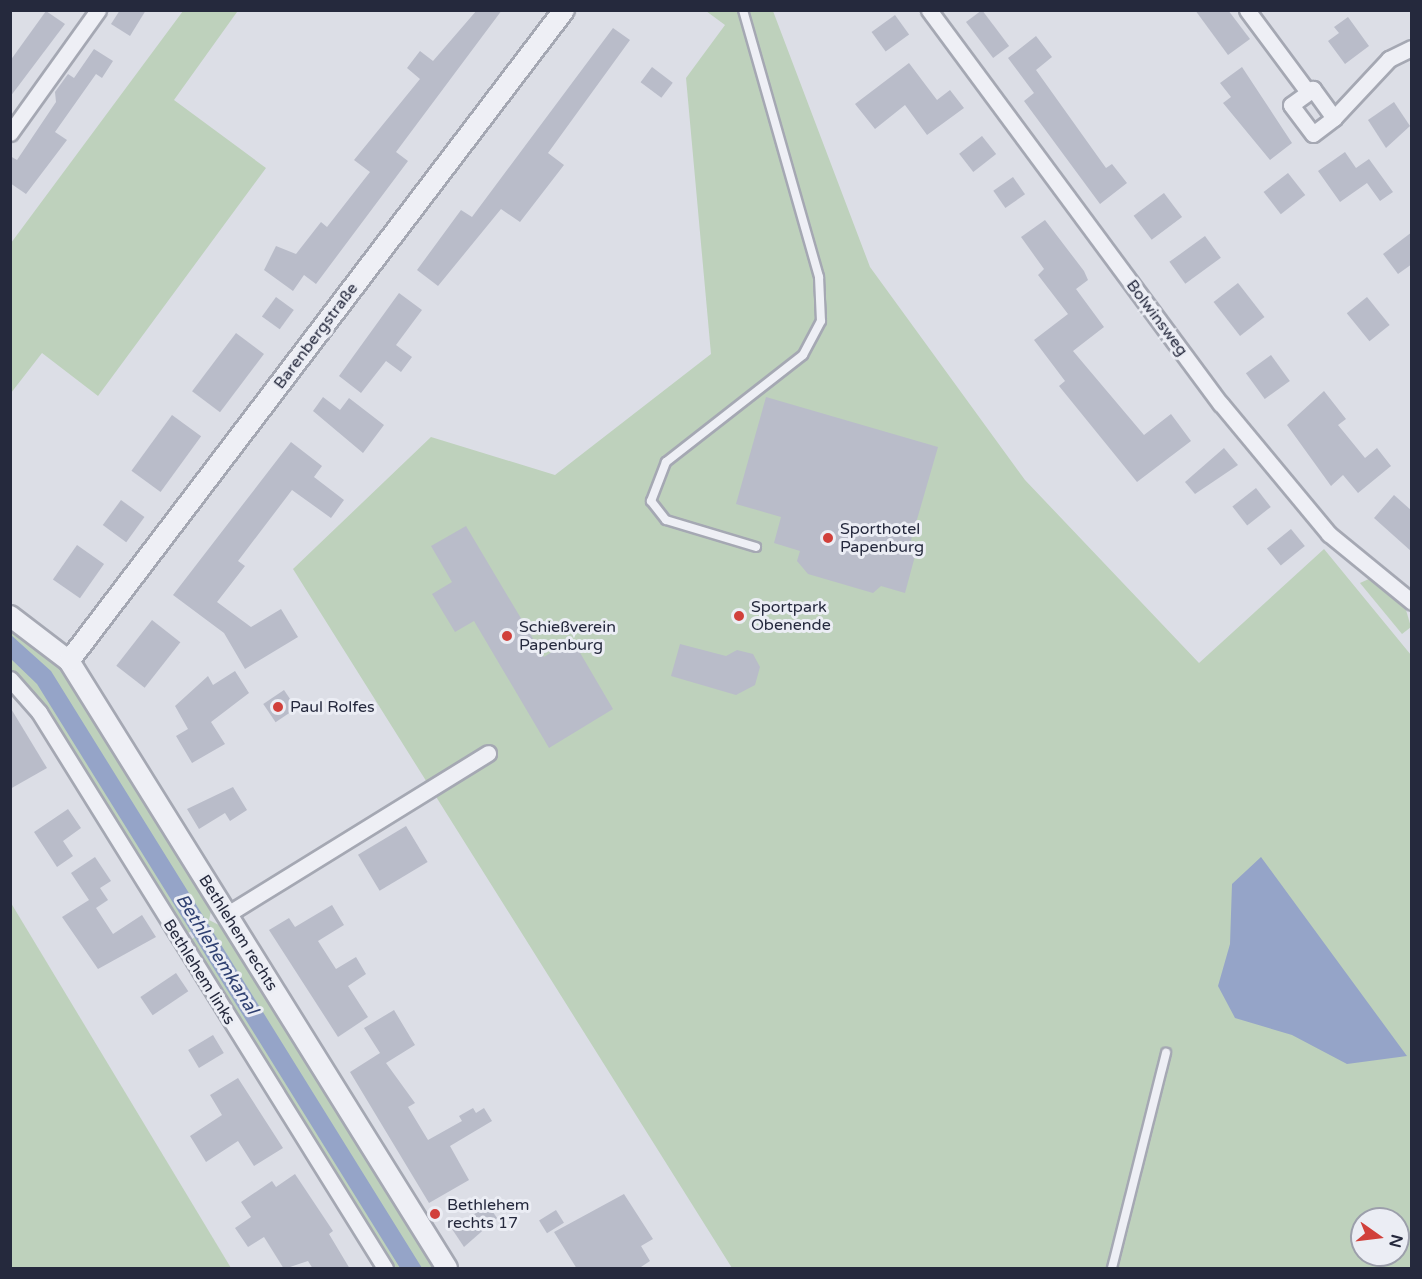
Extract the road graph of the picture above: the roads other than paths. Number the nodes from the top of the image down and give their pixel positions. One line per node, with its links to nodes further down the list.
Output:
1 (98, 10): 9 (street)
2 (564, 10): 13 (street, Barenbergstraße)
3 (743, 10): 10 (lane)
4 (929, 10): 11 (street, Bolwinsweg)
5 (1247, 10): 7 (street)
6 (1412, 48): 8 (street)
7 (1308, 92): 8 (street); 8 (street)
8 (1334, 118)
9 (10, 133)
10 (756, 547)
11 (1412, 602)
12 (10, 616): 13 (street, Bethlehem rechts)
13 (69, 661): 16 (street, Bethlehem rechts)
14 (10, 679): 18 (street, Bethlehem links)
15 (488, 753): 16 (street)
16 (226, 915): 19 (street, Bethlehem rechts)
17 (1166, 1053): 20 (lane)
18 (384, 1269)
19 (447, 1269)
20 (1112, 1269)

